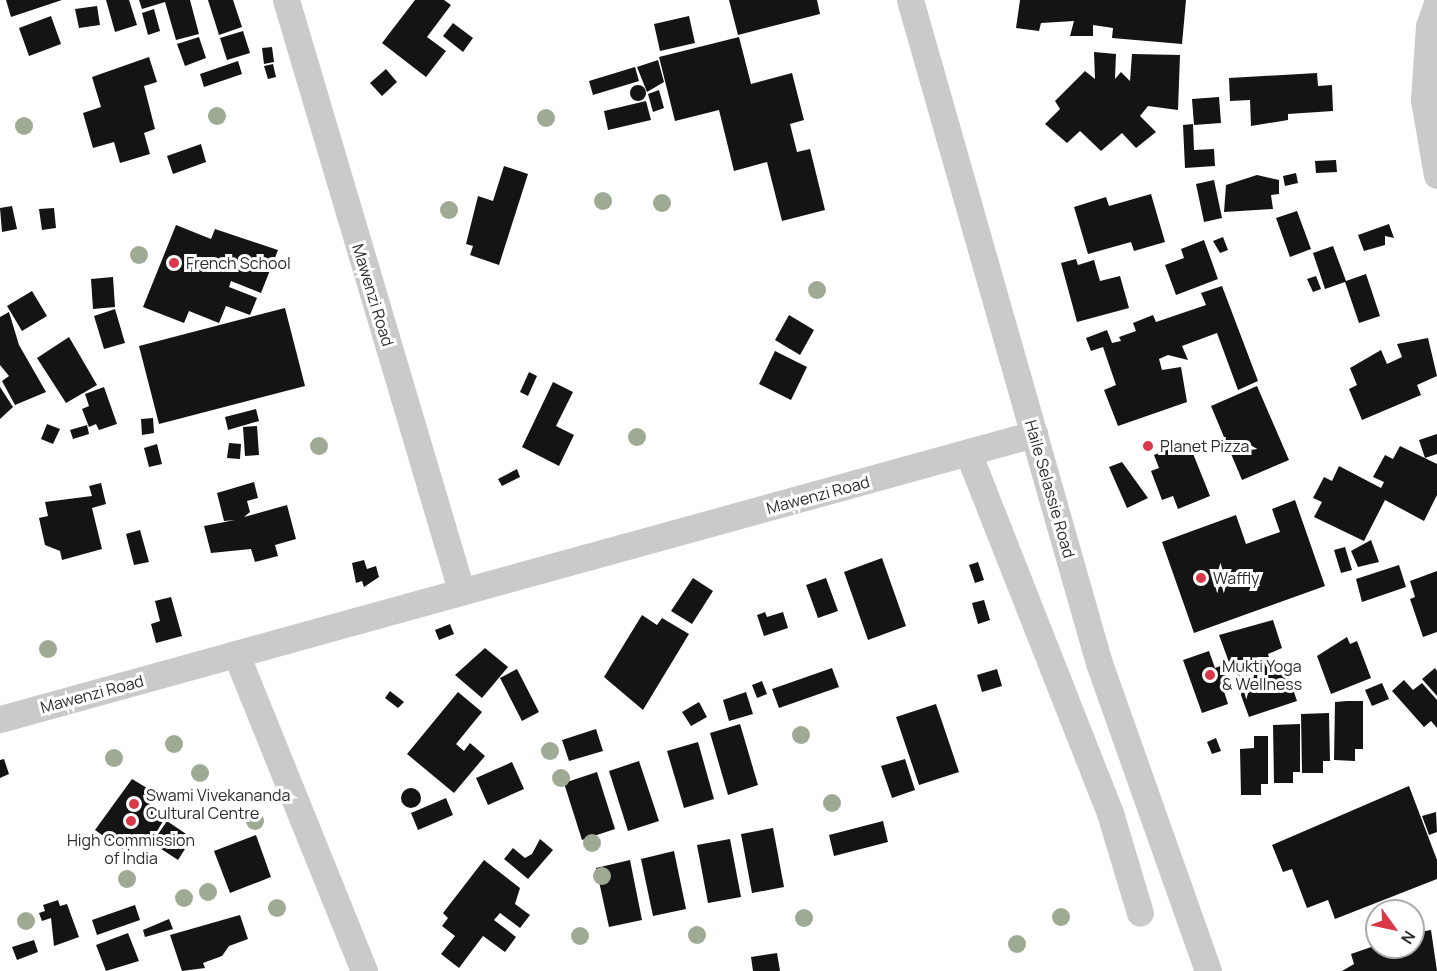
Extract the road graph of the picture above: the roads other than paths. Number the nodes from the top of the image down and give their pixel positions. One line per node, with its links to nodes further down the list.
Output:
1 (285, 0): 7 (street, Mawenzi Road)
2 (910, 0): 5 (street, Haile Selassie Road)
3 (1437, 3): 4 (street)
4 (1437, 175)
5 (1034, 434): 6 (street, Mawenzi Road); 12 (street, Haile Selassie Road)
6 (969, 455): 7 (street, Mawenzi Road); 10 (street)
7 (461, 590): 8 (street, Mawenzi Road)
8 (236, 654): 9 (street, Mawenzi Road); 11 (street)
9 (0, 719)
10 (1140, 913)
11 (364, 971)
12 (1208, 971)

